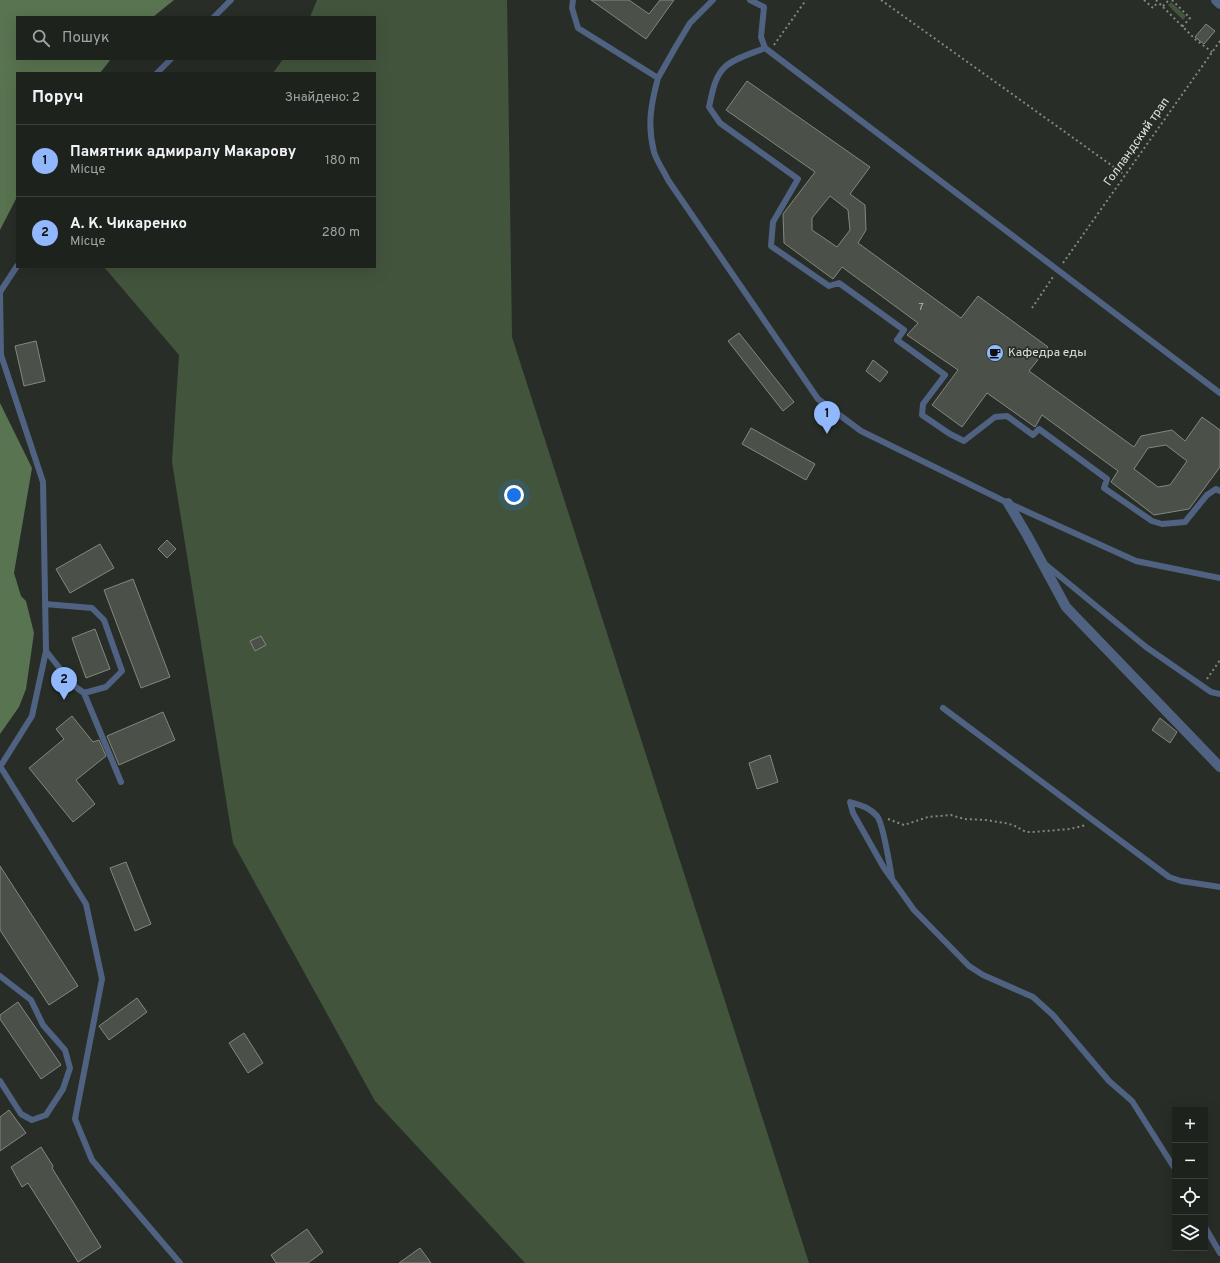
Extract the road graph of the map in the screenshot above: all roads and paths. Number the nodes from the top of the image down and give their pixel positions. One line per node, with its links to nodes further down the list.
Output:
1 (231, 0): 13 (lane)
2 (573, 0): 20 (lane)
3 (713, 0): 20 (lane)
4 (750, 0): 16 (lane)
5 (806, 0): 16 (path)
6 (881, 0): 21 (path)
7 (1144, 0): 10 (path)
8 (1171, 0): 12 (path); 14 (path)
9 (1216, 0): 11 (street)
10 (1157, 1): 12 (path)
11 (1220, 4)
12 (1163, 7): 14 (path)
13 (215, 16)
14 (1182, 27): 17 (path)
15 (1220, 40): 17 (path, Голландский трап)
16 (767, 50): 24 (lane); 25 (lane)
17 (1212, 52): 21 (path, Голландский трап)
18 (170, 60): 19 (lane)
19 (158, 72)
20 (658, 78): 26 (lane)
21 (1125, 175): 22 (path, Голландский трап)
22 (1090, 225)
23 (16, 268): 29 (lane)
24 (1220, 393)
25 (1220, 491)
26 (1008, 503): 27 (street); 28 (lane)
27 (1041, 561): 32 (lane); 37 (street)
28 (1220, 578)
29 (45, 604): 30 (lane); 33 (lane)
30 (46, 651): 33 (lane); 36 (lane)
31 (1220, 660): 32 (path)
32 (1211, 692): 34 (lane)
33 (84, 693): 38 (lane)
34 (1220, 694)
35 (943, 708): 40 (lane)
36 (0, 767): 48 (lane)
37 (1220, 767)
38 (121, 782)
39 (878, 816): 40 (path); 41 (lane); 41 (lane)
40 (1093, 820): 42 (lane)
41 (892, 879): 45 (lane)
42 (1220, 887)
43 (0, 976): 44 (lane)
44 (0, 1081)
45 (1172, 1164)
46 (1208, 1232): 47 (lane)
47 (1220, 1252)
48 (180, 1263)

